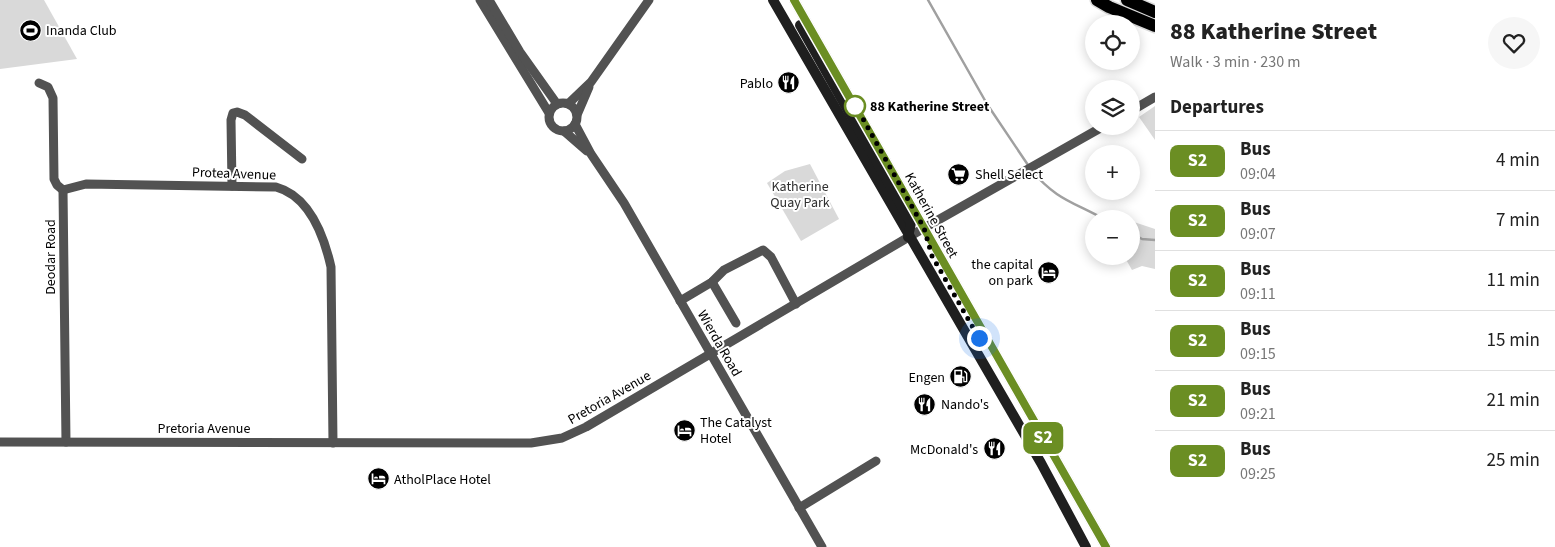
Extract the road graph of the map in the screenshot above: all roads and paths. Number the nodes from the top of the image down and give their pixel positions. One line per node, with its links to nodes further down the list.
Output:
1 (480, 0): 10 (street)
2 (488, 0): 10 (street)
3 (649, 0): 12 (street)
4 (773, 0): 27 (main road)
5 (786, 0): 27 (main road)
6 (794, 0): 26 (main road, Katherine Street)
7 (1098, 0): 11 (main road)
8 (1127, 0): 9 (main road)
9 (1155, 12)
10 (499, 24): 15 (street); 18 (street)
11 (1155, 26)
12 (591, 82): 16 (street); 19 (street)
13 (39, 83): 25 (street, Deodar Road)
14 (1155, 97): 17 (street)
15 (557, 104): 16 (street); 18 (street)
16 (568, 104): 19 (street)
17 (1140, 106)
18 (549, 113): 20 (street)
19 (576, 119): 20 (street); 22 (street, Wierda Road)
20 (564, 131): 22 (street, Wierda Road)
21 (1088, 135): 26 (street, Pretoria Avenue)
22 (590, 154): 29 (street, Wierda Road)
23 (302, 159): 24 (street)
24 (232, 186): 25 (street, Protea Avenue); 35 (street, Protea Avenue)
25 (63, 190): 34 (street, Deodar Road)
26 (924, 228): 27 (street, Pretoria Avenue); 40 (main road, Katherine Street)
27 (908, 237): 30 (street, Pretoria Avenue); 39 (main road)
28 (712, 282): 29 (street); 30 (street); 31 (street)
29 (680, 301): 32 (street, Wierda Road)
30 (796, 304): 32 (street, Pretoria Avenue)
31 (736, 323)
32 (710, 353): 35 (street, Pretoria Avenue); 37 (street, Wierda Road)
33 (0, 442): 34 (street, Pretoria Avenue)
34 (66, 442): 35 (street, Pretoria Avenue)
35 (333, 443)
36 (876, 461): 37 (street)
37 (800, 508): 38 (street, Wierda Road)
38 (822, 547)
39 (1086, 547)
40 (1106, 547)

